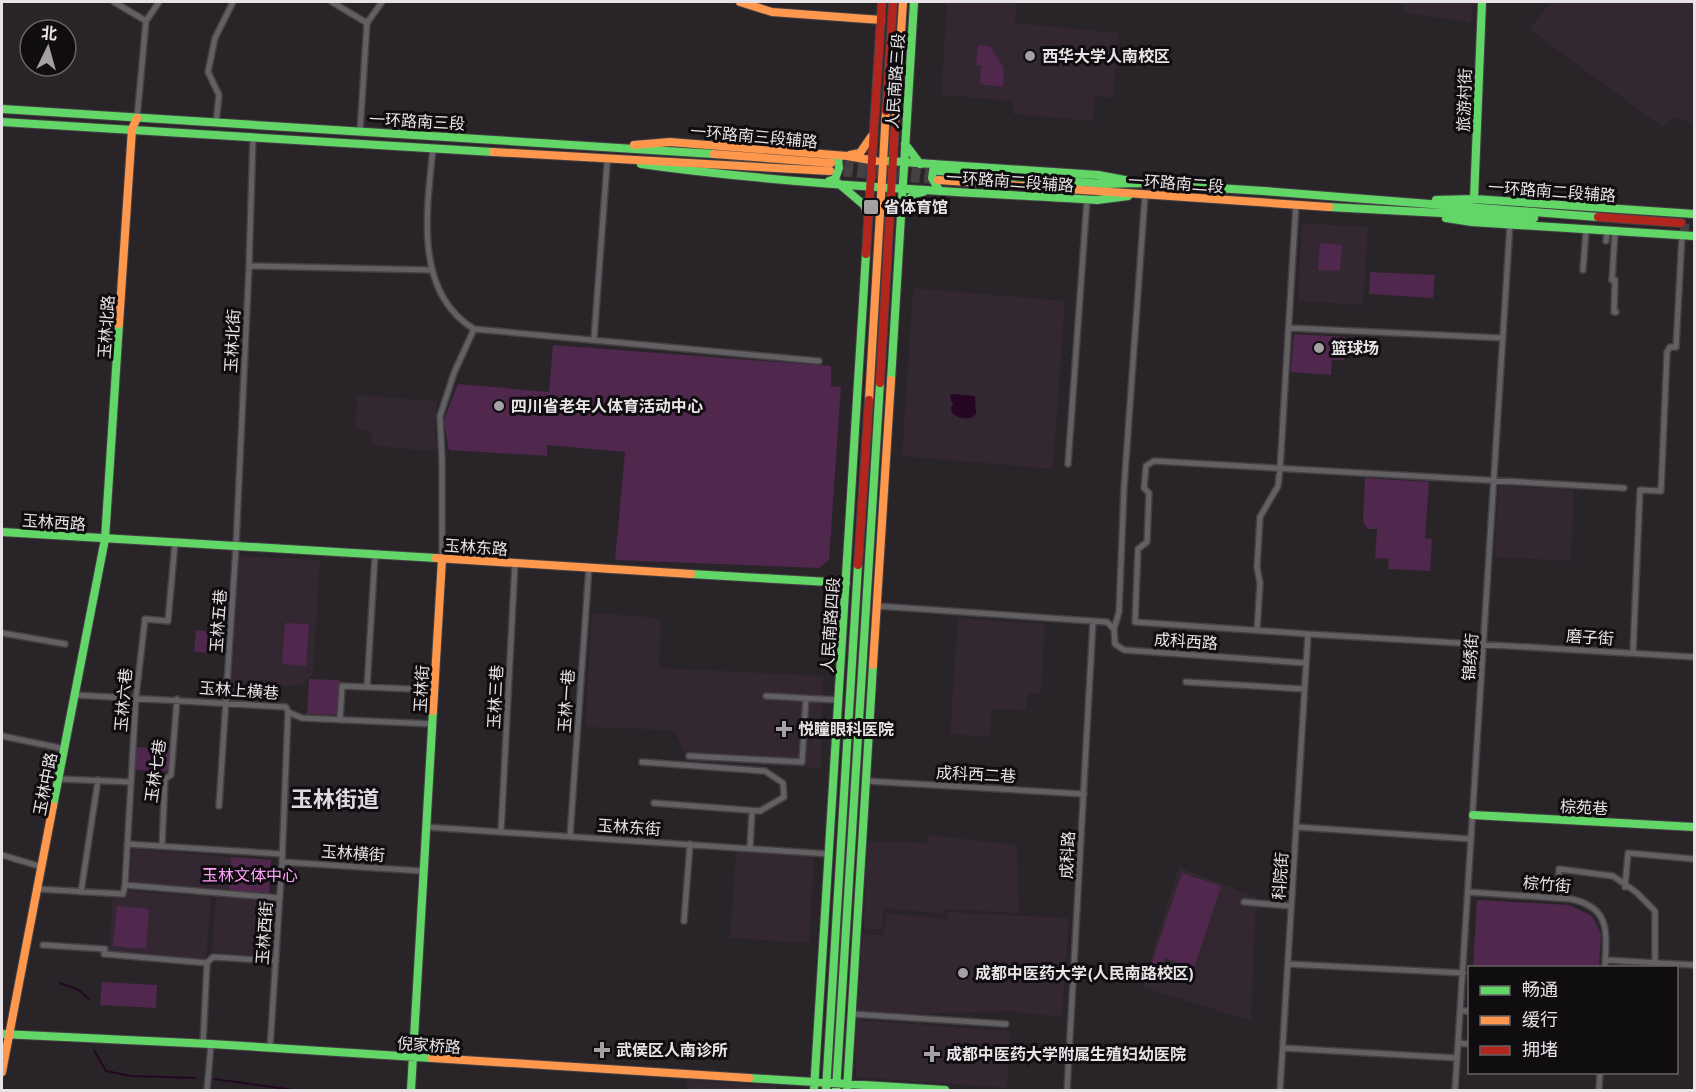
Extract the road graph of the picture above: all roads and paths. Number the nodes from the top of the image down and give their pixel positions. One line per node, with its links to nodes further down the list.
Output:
1 (114, 2): 13 (street)
2 (159, 2): 13 (street)
3 (233, 2): 18 (street)
4 (332, 2): 14 (street)
5 (382, 2): 14 (street)
6 (740, 2): 12 (main road)
7 (882, 2): 12 (main road, 人民南路三段)
8 (893, 2): 29 (main road, 人民南路三段)
9 (903, 2): 30 (main road, 人民南路三段)
10 (914, 2): 24 (main road, 人民南路三段)
11 (1482, 2): 45 (main road, 旅游村街)
12 (881, 20): 21 (main road, 人民南路三段)
13 (146, 21): 16 (street)
14 (367, 23): 20 (street)
15 (2, 109): 16 (main road, 一环路南三段)
16 (137, 118): 18 (main road, 一环路南三段); 19 (main road, 玉林北路)
17 (2, 123): 19 (main road, 一环路南三段)
18 (220, 123): 20 (main road, 一环路南三段); 22 (main road)
19 (132, 129): 22 (main road, 一环路南三段); 72 (main road, 玉林北路)
20 (360, 131): 32 (main road, 一环路南三段)
21 (874, 133): 26 (main road); 27 (main road, 人民南路三段)
22 (224, 135): 23 (main road, 一环路南三段)
23 (253, 137): 25 (main road, 一环路南三段); 58 (street, 玉林北街)
24 (905, 144): 31 (main road, 人民南路三段); 33 (main road)
25 (433, 148): 28 (main road, 一环路南三段); 59 (street)
26 (846, 156): 27 (main road, 一环路南三段辅路); 32 (main road, 一环路南三段辅路)
27 (872, 160): 29 (main road, 一环路南三段辅路); 37 (main road, 人民南路四段)
28 (606, 161): 32 (main road, 一环路南三段); 35 (main road); 65 (street)
29 (883, 161): 30 (main road, 一环路南三段辅路); 38 (main road, 人民南路三段)
30 (893, 162): 31 (main road, 一环路南二段辅路); 39 (main road, 人民南路四段)
31 (904, 162): 33 (main road, 一环路南二段辅路); 40 (main road)
32 (831, 163): 35 (main road)
33 (920, 164): 34 (main road, 一环路南二段辅路)
34 (937, 172): 41 (main road); 42 (main road, 一环路南二段); 46 (main road, 一环路南二段)
35 (827, 181): 36 (main road)
36 (837, 182): 37 (main road); 51 (main road)
37 (871, 185): 38 (main road); 51 (main road, 人民南路四段)
38 (882, 186): 39 (main road, 一环路南二段辅路); 169 (main road, 人民南路四段)
39 (891, 186): 40 (main road, 一环路南二段辅路); 170 (main road, 人民南路四段)
40 (902, 188): 41 (main road, 一环路南二段辅路); 48 (main road)
41 (936, 190): 44 (main road, 一环路南二段辅路); 48 (main road)
42 (1135, 195): 43 (main road, 一环路南二段); 44 (main road, 一环路南二段辅路)
43 (1145, 195): 47 (main road, 一环路南二段); 82 (street)
44 (1087, 199): 67 (street)
45 (1473, 200): 46 (main road, 一环路南二段辅路); 50 (main road, 一环路南二段辅路)
46 (1408, 201): 53 (main road)
47 (1296, 204): 49 (main road, 一环路南二段); 62 (street)
48 (901, 211): 80 (main road)
49 (1412, 213): 52 (main road); 53 (main road)
50 (1695, 214)
51 (868, 217): 79 (main road, 人民南路四段)
52 (1510, 224): 54 (main road); 64 (street, 锦绣街)
53 (1681, 229): 55 (main road); 56 (main road); 88 (street)
54 (1586, 230): 55 (main road); 60 (street)
55 (1611, 232): 57 (street); 61 (street)
56 (1694, 236)
57 (1606, 241)
58 (249, 266): 59 (street); 74 (street, 玉林北街)
59 (431, 270): 63 (street)
60 (1583, 270)
61 (1616, 312)
62 (1289, 328): 64 (street); 68 (street)
63 (474, 329): 65 (street); 76 (street, 玉林街)
64 (1503, 338): 69 (street, 锦绣街)
65 (594, 339): 66 (street)
66 (819, 361)
67 (1068, 464)
68 (1280, 469): 69 (street); 83 (street); 83 (street)
69 (1494, 481): 70 (street); 87 (street, 锦绣街)
70 (1624, 488)
71 (2, 532): 72 (main road, 玉林西路)
72 (105, 539): 73 (main road, 玉林东路); 95 (main road, 玉林中路)
73 (175, 543): 74 (main road, 玉林东路); 97 (street, 玉林六巷)
74 (237, 546): 75 (main road, 玉林东路); 101 (street, 玉林五巷)
75 (375, 555): 76 (main road, 玉林东路); 92 (street)
76 (442, 559): 77 (main road, 玉林东路); 94 (main road, 玉林街)
77 (516, 563): 78 (main road, 玉林东路); 121 (street, 玉林三巷)
78 (589, 567): 79 (main road, 玉林东路); 122 (street, 玉林一巷)
79 (846, 583): 100 (main road, 人民南路四段)
80 (877, 606): 81 (street); 112 (main road)
81 (1094, 621): 82 (street); 113 (street, 成科路)
82 (1114, 629): 90 (street, 成科西路)
83 (1257, 630): 85 (street)
84 (2, 633): 86 (street)
85 (1308, 633): 87 (street); 90 (street)
86 (65, 644)
87 (1484, 644): 88 (street, 磨子街); 117 (street, 锦绣街)
88 (1633, 653): 89 (street, 磨子街)
89 (1695, 657)
90 (1306, 663): 93 (street, 科院街)
91 (1186, 682): 93 (street)
92 (367, 687): 94 (street); 103 (street)
93 (1304, 689): 119 (street, 科院街)
94 (435, 690): 104 (main road, 玉林街)
95 (76, 694): 97 (street, 玉林上横巷); 106 (main road, 玉林中路)
96 (766, 696): 98 (street)
97 (136, 697): 99 (street, 玉林上横巷); 111 (street, 玉林六巷)
98 (806, 698): 100 (street); 107 (street)
99 (177, 699): 101 (street, 玉林上横巷); 126 (street, 玉林七巷)
100 (838, 700): 129 (main road, 人民南路四段)
101 (225, 702): 102 (street, 玉林上横巷); 115 (street, 玉林五巷)
102 (288, 712): 103 (street, 玉林上横巷); 128 (street, 玉林西街)
103 (340, 720): 104 (street, 玉林上横巷)
104 (433, 724): 118 (main road, 玉林街)
105 (2, 736): 106 (street)
106 (65, 749): 109 (main road, 玉林中路)
107 (689, 756)
108 (642, 762): 116 (street)
109 (59, 779): 110 (street); 133 (main road, 玉林中路)
110 (98, 780): 111 (street); 138 (street)
111 (131, 782): 124 (street, 玉林六巷)
112 (866, 782): 113 (street, 成科西二巷); 156 (main road)
113 (1084, 794): 175 (street, 成科路)
114 (654, 803): 116 (street)
115 (219, 806)
116 (752, 811): 127 (street)
117 (1473, 815): 120 (main road, 棕苑巷); 123 (street, 锦绣街)
118 (426, 827): 121 (street, 玉林东街); 134 (main road, 玉林街)
119 (1297, 827): 123 (street); 143 (street, 科院街)
120 (1695, 827)
121 (501, 832): 122 (street, 玉林东街)
122 (570, 836): 125 (street, 玉林东街)
123 (1472, 839): 139 (street, 锦绣街)
124 (127, 844): 126 (street); 135 (street, 玉林六巷)
125 (690, 844): 127 (street, 玉林东街); 144 (street)
126 (162, 846): 128 (street)
127 (750, 848): 129 (street, 玉林东街)
128 (282, 854): 132 (street, 玉林西街)
129 (829, 854): 168 (main road, 人民南路四段)
130 (2, 855): 133 (street)
131 (1695, 859): 136 (street)
132 (282, 862): 134 (street, 玉林横街); 140 (street, 玉林西街)
133 (42, 867): 137 (main road, 玉林中路)
134 (423, 871): 164 (main road, 玉林街)
135 (125, 885): 138 (street); 140 (street)
136 (1625, 887): 141 (street); 151 (street)
137 (38, 889): 138 (street); 158 (main road, 玉林中路)
138 (81, 892)
139 (1468, 892): 141 (street, 棕竹街); 153 (street, 锦绣街)
140 (280, 898): 147 (street, 玉林西街)
141 (1558, 898): 146 (street, 棕竹街)
142 (1244, 902): 143 (street)
143 (1291, 906): 149 (street, 科院街)
144 (684, 921)
145 (43, 945): 148 (street)
146 (1605, 960): 151 (street); 152 (street, 棕竹街)
147 (276, 961): 148 (street); 162 (street, 玉林西街)
148 (207, 963): 159 (street)
149 (1288, 964): 153 (street); 163 (street, 科院街)
150 (1695, 964): 151 (street)
151 (1655, 965)
152 (1605, 966)
153 (1463, 973): 154 (street, 锦绣街)
154 (1460, 1011): 155 (street); 160 (street, 锦绣街)
155 (1468, 1011)
156 (852, 1014): 157 (street); 171 (main road)
157 (1006, 1024)
158 (5, 1034): 159 (main road, 倪家桥路); 166 (main road, 玉林中路)
159 (207, 1044): 162 (main road, 倪家桥路); 172 (street)
160 (1458, 1044): 161 (street); 165 (street, 锦绣街)
161 (1468, 1044)
162 (270, 1048): 164 (main road, 倪家桥路)
163 (1283, 1048): 165 (street); 176 (street, 科院街)
164 (413, 1057): 168 (main road, 倪家桥路); 173 (main road, 玉林街)
165 (1457, 1059): 177 (street, 锦绣街)
166 (2, 1072)
167 (1600, 1074): 178 (street)
168 (814, 1086): 169 (main road, 倪家桥路)
169 (826, 1087): 170 (main road, 倪家桥路)
170 (836, 1087): 171 (main road, 倪家桥路)
171 (847, 1088): 174 (main road, 倪家桥路)
172 (207, 1090)
173 (411, 1090)
174 (945, 1090)
175 (1067, 1090)
176 (1280, 1090)
177 (1455, 1090)
178 (1599, 1090)

